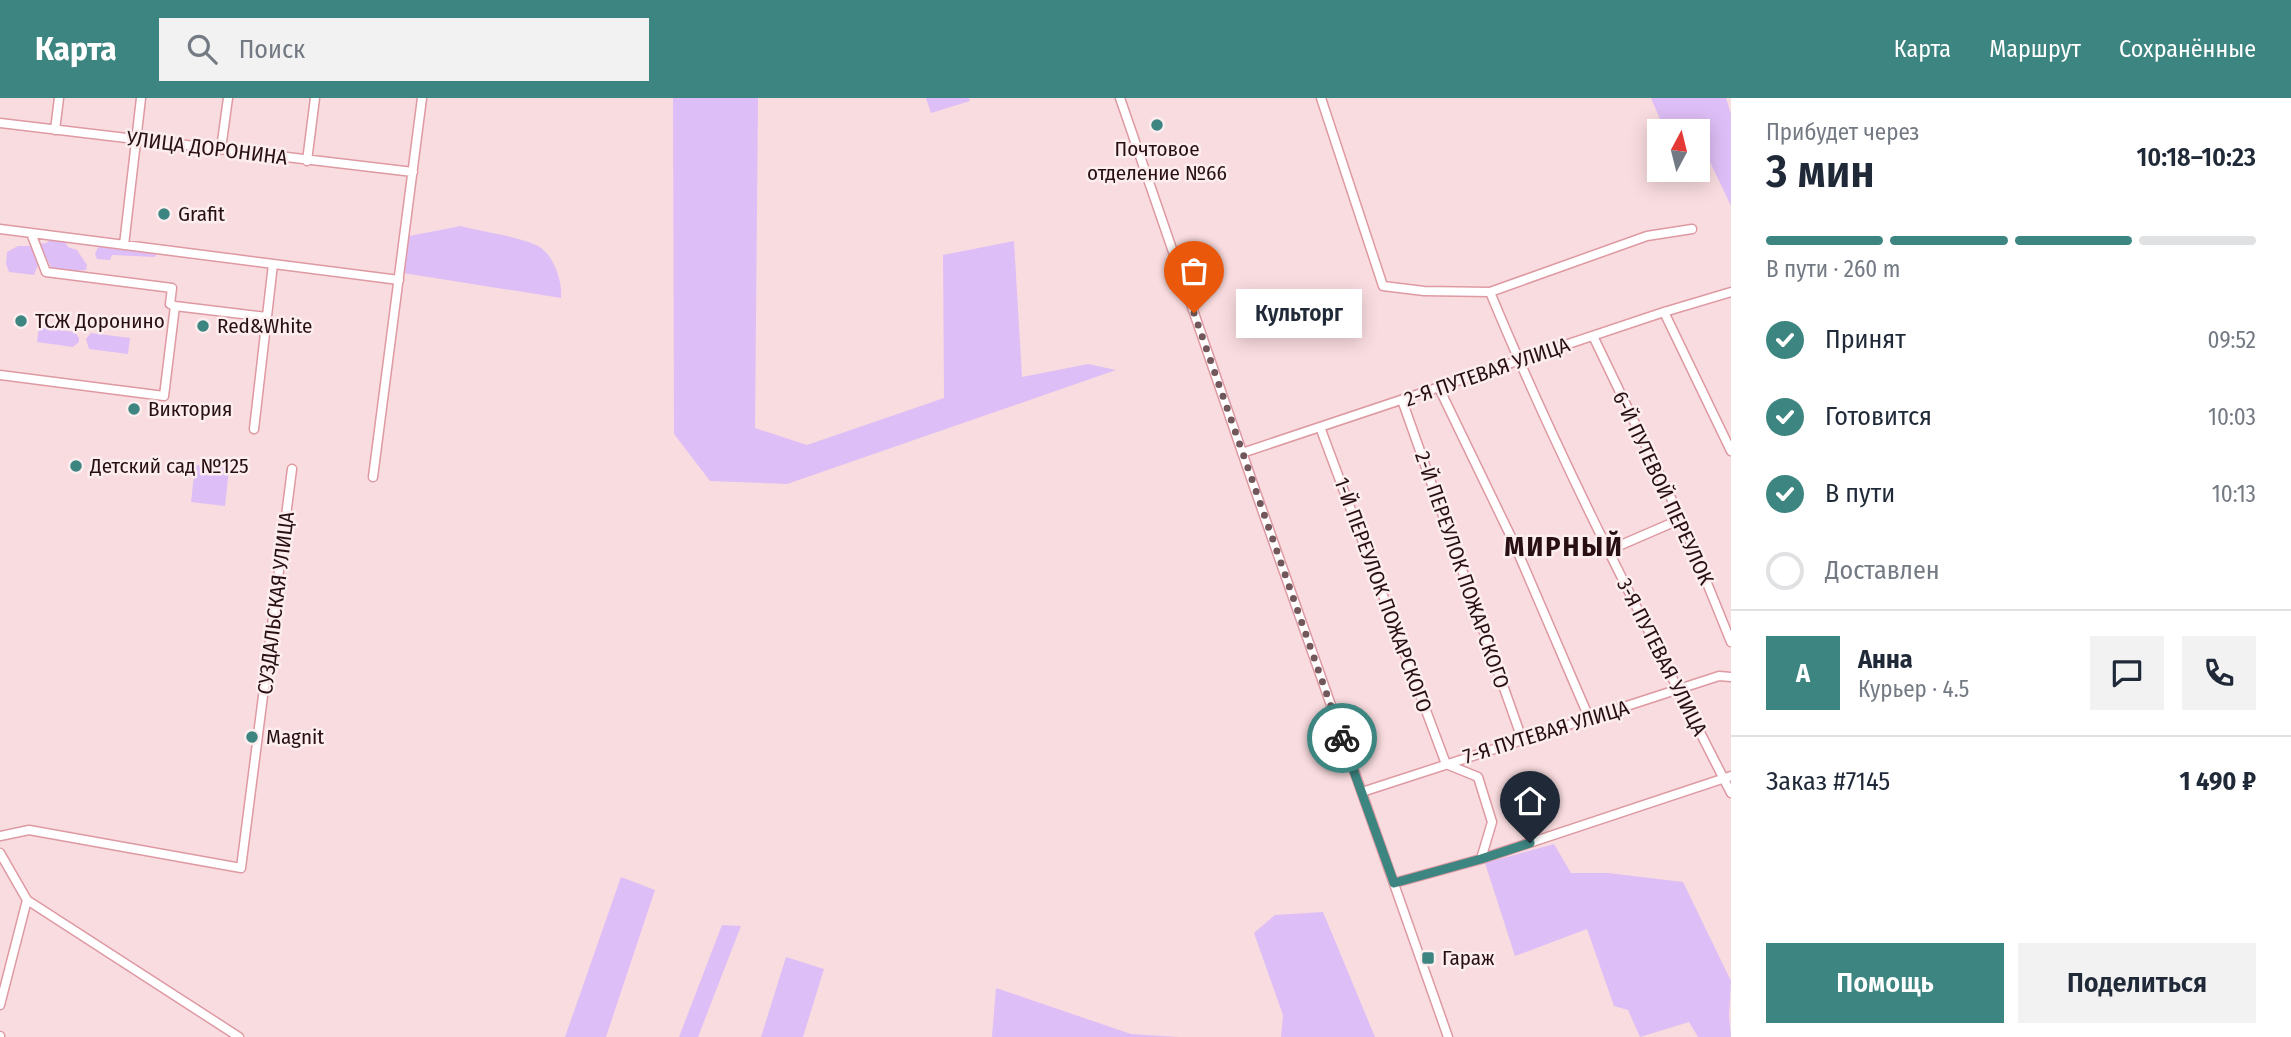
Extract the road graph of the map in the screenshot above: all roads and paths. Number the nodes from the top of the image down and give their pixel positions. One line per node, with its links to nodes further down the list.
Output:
1 (59, 98): 9 (street)
2 (141, 98): 10 (street)
3 (228, 98): 11 (street)
4 (315, 98): 12 (street)
5 (422, 98): 13 (street)
6 (1120, 98): 33 (street)
7 (1321, 98): 20 (street)
8 (0, 123): 9 (street, УЛИЦА ДОРОНИНА)
9 (55, 130): 10 (street, УЛИЦА ДОРОНИНА)
10 (136, 139): 11 (street, УЛИЦА ДОРОНИНА); 17 (street)
11 (221, 149): 12 (street, УЛИЦА ДОРОНИНА)
12 (307, 161): 13 (street, УЛИЦА ДОРОНИНА)
13 (414, 172): 19 (street)
14 (0, 229): 16 (street)
15 (1692, 229): 20 (street)
16 (31, 233): 17 (street); 22 (street)
17 (124, 245): 18 (street)
18 (273, 264): 19 (street); 24 (street)
19 (399, 280): 35 (street)
20 (1490, 292): 26 (street, 3-Я ПУТЕВАЯ УЛИЦА)
21 (1731, 292): 23 (street, 2-Я ПУТЕВАЯ УЛИЦА)
22 (175, 306): 24 (street); 27 (street)
23 (1664, 312): 25 (street, 2-Я ПУТЕВАЯ УЛИЦА); 32 (street)
24 (267, 317): 31 (street)
25 (1593, 336): 26 (street, 2-Я ПУТЕВАЯ УЛИЦА); 36 (street, 6-Й ПУТЕВОЙ ПЕРЕУЛОК)
26 (1518, 361): 28 (street, 2-Я ПУТЕВАЯ УЛИЦА); 37 (street, 3-Я ПУТЕВАЯ УЛИЦА)
27 (0, 375)
28 (1439, 388): 29 (street, 2-Я ПУТЕВАЯ УЛИЦА); 41 (street)
29 (1402, 400): 30 (street, 2-Я ПУТЕВАЯ УЛИЦА); 42 (street, 2-Й ПЕРЕУЛОК ПОЖАРСКОГО)
30 (1320, 427): 33 (street, 2-Я ПУТЕВАЯ УЛИЦА); 43 (street, 1-Й ПЕРЕУЛОК ПОЖАРСКОГО)
31 (254, 429)
32 (1731, 451)
33 (1242, 453): 45 (street)
34 (292, 470): 47 (street, СУЗДАЛЬСКАЯ УЛИЦА)
35 (373, 477)
36 (1681, 519): 37 (street); 38 (street, 6-Й ПУТЕВОЙ ПЕРЕУЛОК)
37 (1607, 551): 40 (street, 3-Я ПУТЕВАЯ УЛИЦА)
38 (1731, 642)
39 (1731, 677): 40 (street, 7-Я ПУТЕВАЯ УЛИЦА)
40 (1681, 691): 41 (street, 7-Я ПУТЕВАЯ УЛИЦА); 44 (street, 3-Я ПУТЕВАЯ УЛИЦА)
41 (1590, 720): 42 (street, 7-Я ПУТЕВАЯ УЛИЦА)
42 (1522, 739): 43 (street, 7-Я ПУТЕВАЯ УЛИЦА)
43 (1446, 764): 45 (street, 7-Я ПУТЕВАЯ УЛИЦА); 49 (street)
44 (1727, 777): 46 (street, 3-Я ПУТЕВАЯ УЛИЦА); 49 (street)
45 (1362, 792): 50 (street)
46 (1731, 793)
47 (0, 836)
48 (0, 853): 51 (street)
49 (1481, 859): 50 (street)
50 (1394, 883): 54 (street)
51 (27, 900): 52 (street); 53 (street)
52 (0, 1005)
53 (239, 1037)
54 (1448, 1037)

